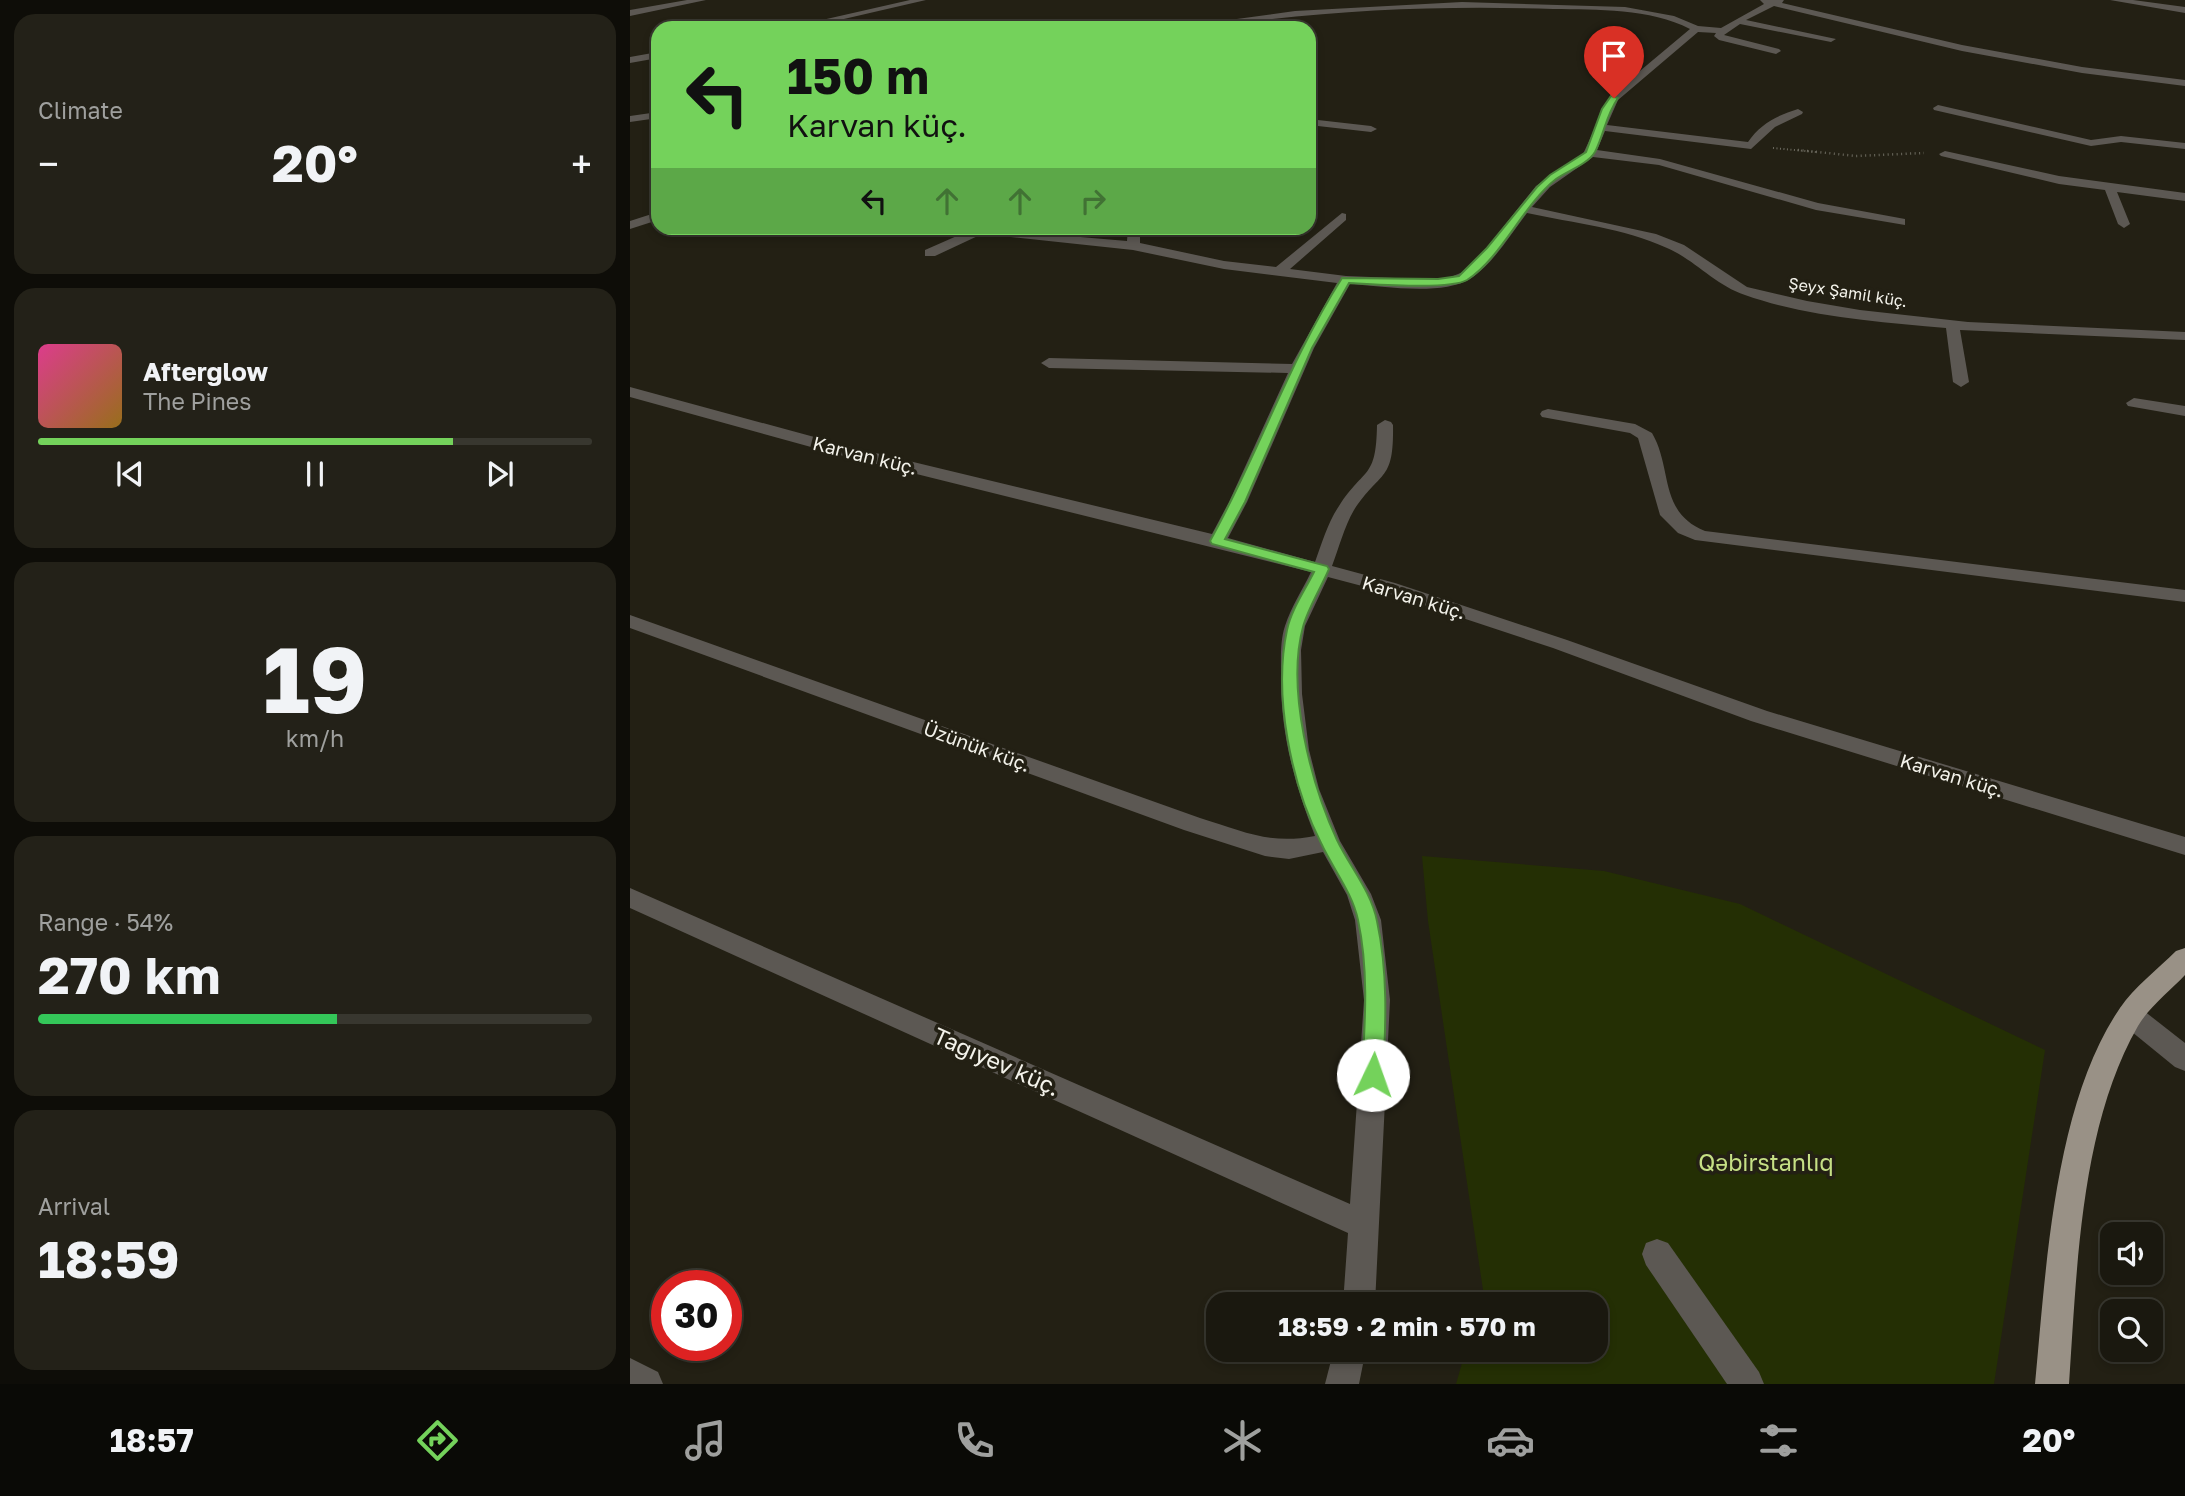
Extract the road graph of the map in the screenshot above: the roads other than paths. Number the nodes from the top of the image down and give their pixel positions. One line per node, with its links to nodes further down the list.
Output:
1 (702, 0): 7 (street)
2 (922, 0): 8 (street)
3 (2114, 0): 6 (street)
4 (1434, 1): 9 (street); 11 (street)
5 (1770, 1): 10 (street); 17 (street)
6 (2185, 10)
7 (630, 13)
8 (824, 21)
9 (1233, 21)
10 (1737, 21): 12 (street); 13 (street)
11 (1696, 29): 12 (street); 23 (street)
12 (1723, 31): 14 (street)
13 (1831, 39)
14 (1776, 51)
15 (651, 56): 16 (street)
16 (630, 60)
17 (2185, 83)
18 (1938, 108): 25 (street)
19 (1798, 112): 23 (street)
20 (651, 116): 21 (street)
21 (630, 119)
22 (1316, 123): 24 (street)
23 (1600, 127): 26 (street)
24 (1371, 129)
25 (2185, 146)
26 (1590, 153): 30 (street); 33 (street)
27 (1945, 153): 28 (street)
28 (2110, 188): 29 (street); 34 (street)
29 (2185, 197)
30 (1524, 209): 42 (street); 43 (street, Şeyx Şamil küç.)
31 (1342, 217): 41 (street)
32 (651, 218): 35 (street)
33 (1901, 222)
34 (2124, 224)
35 (630, 225)
36 (966, 235): 40 (street)
37 (1029, 235): 39 (street)
38 (1133, 235): 39 (street)
39 (1133, 246): 41 (street)
40 (930, 253)
41 (1279, 272): 42 (street)
42 (1346, 280): 46 (street)
43 (1952, 323): 44 (street, Şeyx Şamil küç.); 47 (street)
44 (2185, 336)
45 (1049, 363): 46 (street)
46 (1297, 369): 53 (street)
47 (1961, 382)
48 (630, 392): 53 (street, Karvan küç.)
49 (2134, 403): 50 (street)
50 (2185, 411)
51 (1548, 414): 55 (street)
52 (1385, 425): 54 (street)
53 (1217, 541): 54 (street, Karvan küç.)
54 (1322, 569): 57 (street); 58 (street, Karvan küç.)
55 (2185, 596)
56 (630, 621): 57 (street, Üzünük küç.)
57 (1329, 842): 63 (street)
58 (2185, 846)
59 (630, 897): 63 (street, Tağıyev küç.)
60 (2185, 958): 61 (main road)
61 (2130, 1015): 62 (street); 71 (main road)
62 (2185, 1059)
63 (1364, 1225): 65 (street)
64 (1657, 1254): 70 (street)
65 (1360, 1292)
66 (1347, 1362): 69 (street)
67 (630, 1375): 68 (street)
68 (646, 1384)
69 (1342, 1384)
70 (1747, 1384)
71 (2052, 1384)

